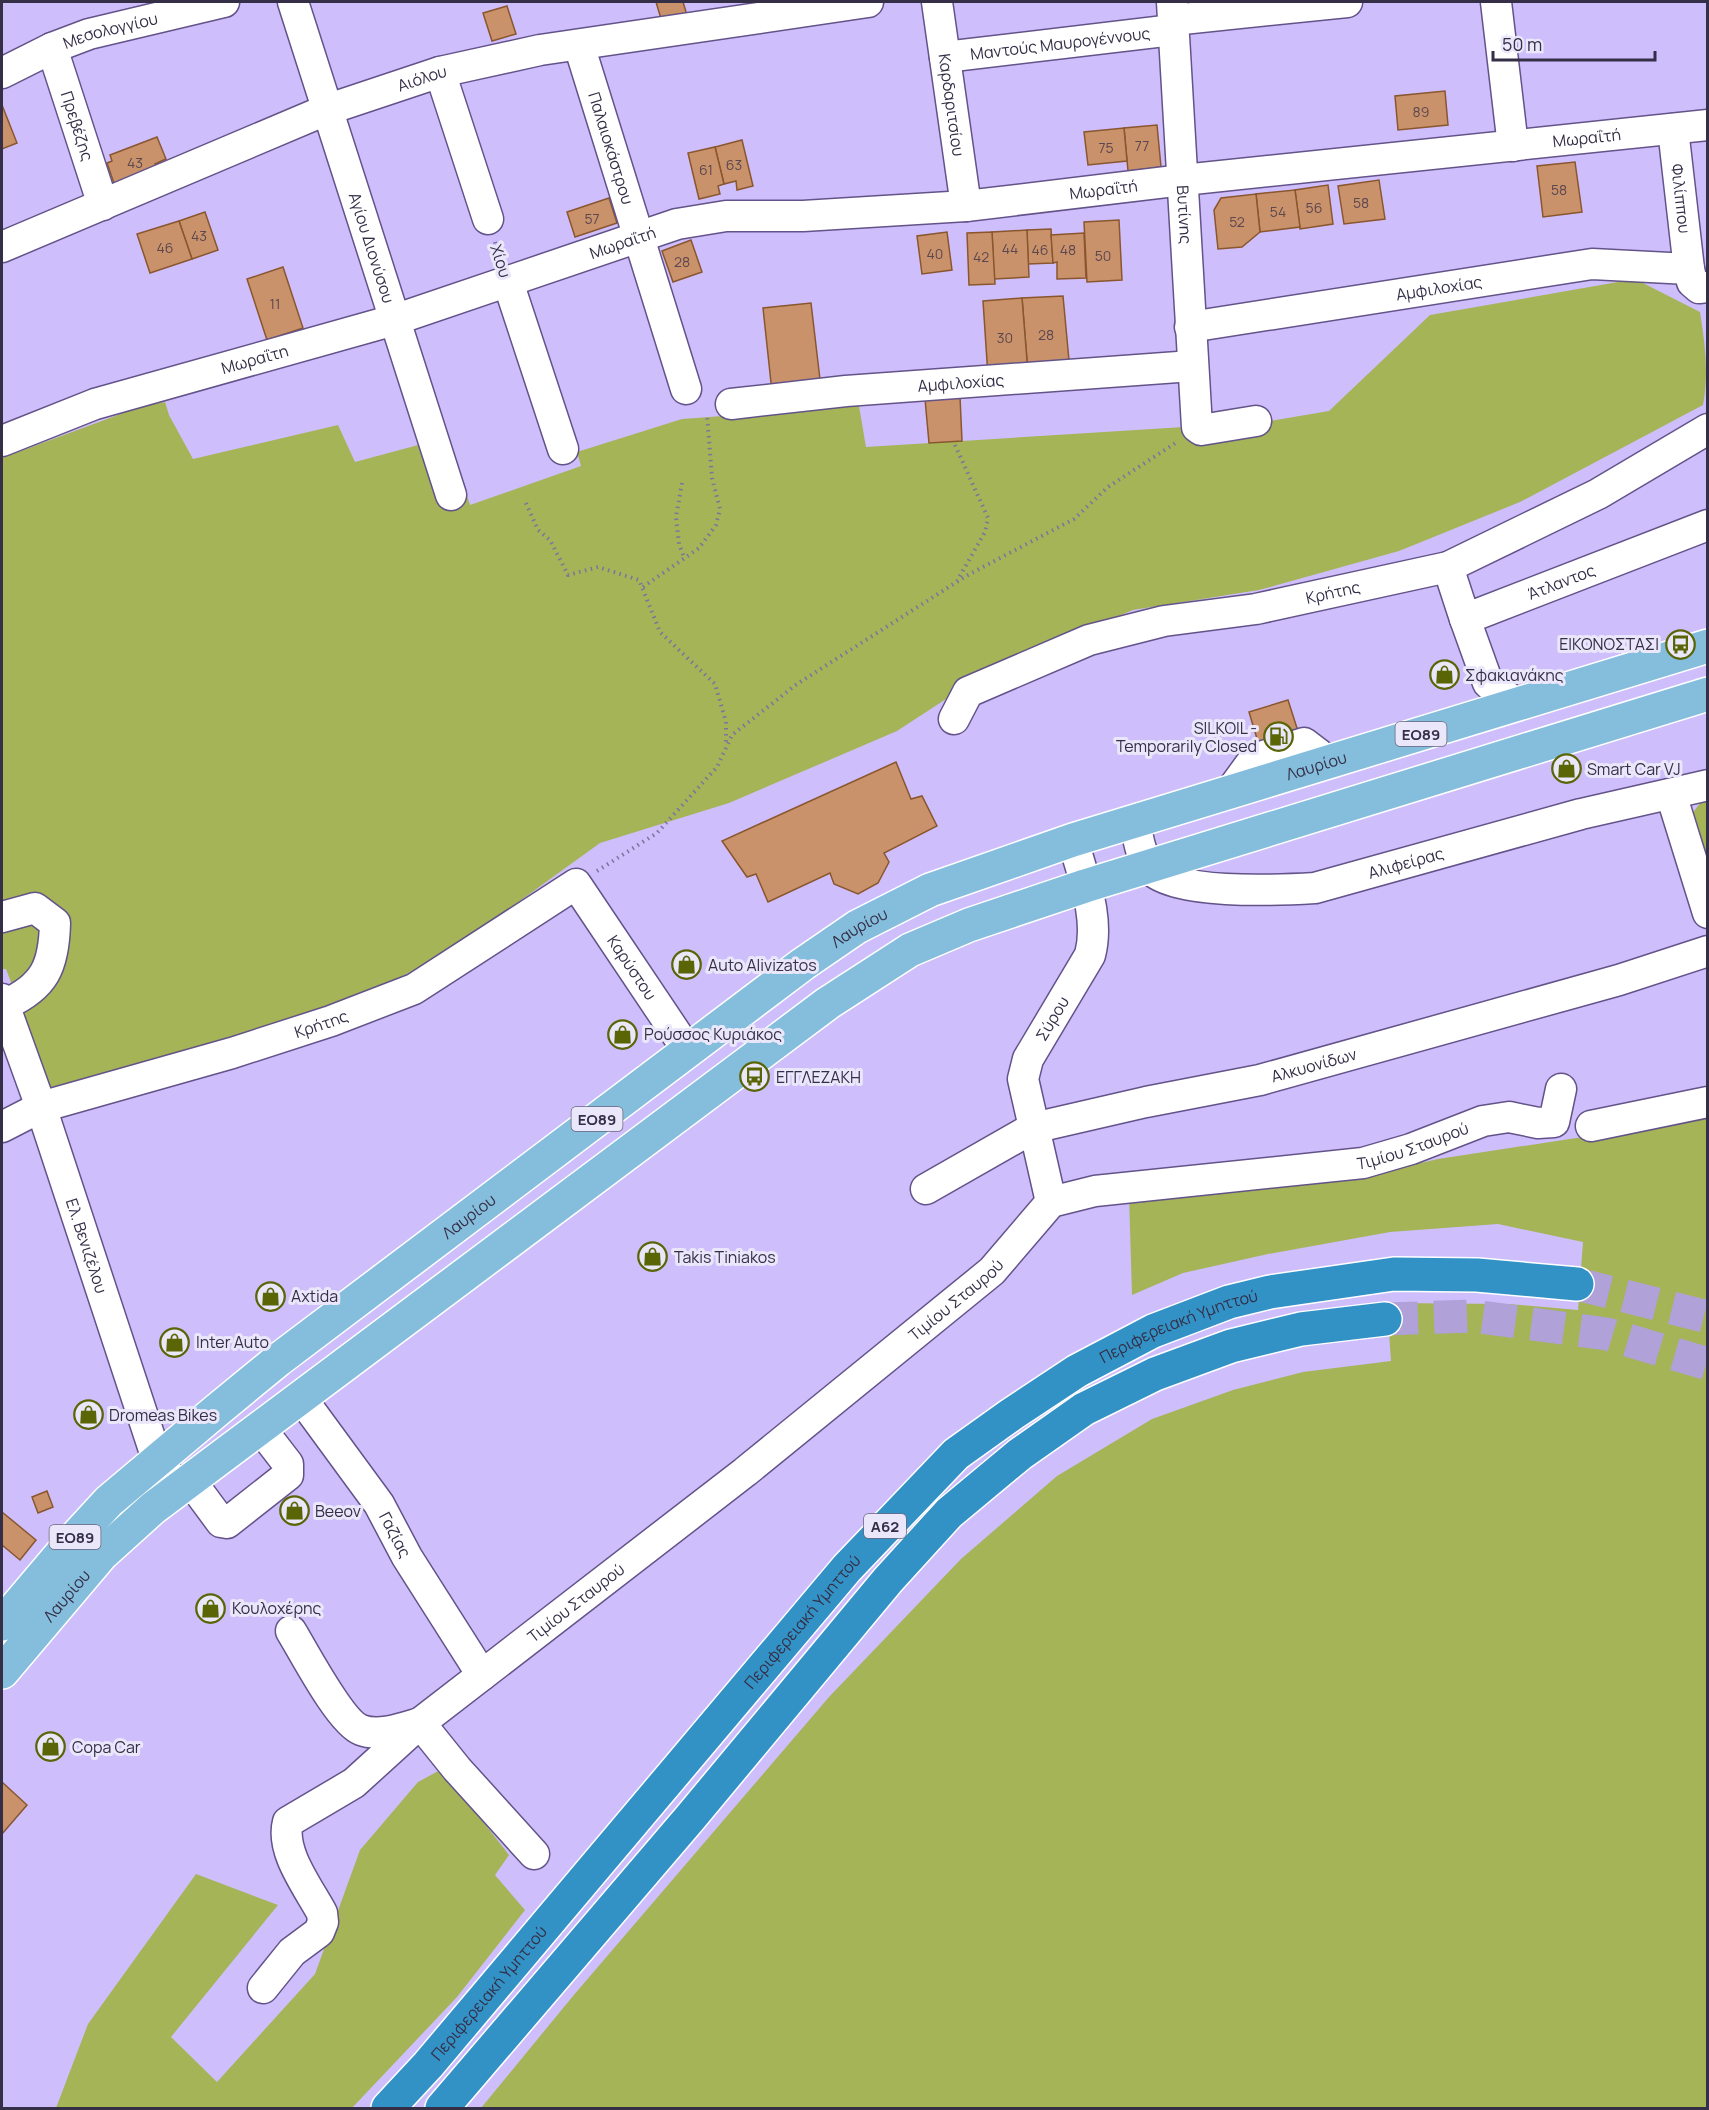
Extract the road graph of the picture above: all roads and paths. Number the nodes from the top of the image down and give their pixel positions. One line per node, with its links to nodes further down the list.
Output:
1 (224, 2): 7 (street, Μεσολογγίου)
2 (293, 2): 15 (street, Αγίου Διονύσου)
3 (868, 2): 8 (street, Αιόλου)
4 (937, 2): 12 (street, Καρδαριτσίου)
5 (1347, 2): 9 (street, Μαντούς Μαυρογέννους)
6 (1496, 2): 18 (street)
7 (163, 9): 11 (street, Μεσολογγίου)
8 (718, 13): 10 (street, Αιόλου)
9 (1173, 17): 12 (street, Μαντούς Μαυρογέννους); 19 (street, Βυτίνης)
10 (579, 45): 13 (street, Αιόλου); 23 (street, Παλαιοκάστρου)
11 (52, 48): 14 (street, Μεσολογγίου); 20 (street, Πρεβέζης)
12 (945, 57): 21 (street, Καρδαριτσίου)
13 (440, 72): 15 (street, Αιόλου); 22 (street)
14 (2, 73)
15 (326, 110): 20 (street, Αιόλου); 27 (street, Αγίου Διονύσου)
16 (1707, 125): 17 (street, Μωραΐτή)
17 (1673, 129): 18 (street, Μωραΐτή); 25 (street, Φιλίππου)
18 (1513, 146): 19 (street, Μωραΐτή)
19 (1183, 180): 21 (street, Μωραΐτή); 28 (street, Βυτίνης)
20 (104, 205): 24 (street, Αιόλου)
21 (966, 206): 23 (street, Μωραΐτή)
22 (488, 219): 26 (path, Χίου)
23 (637, 238): 26 (street, Μωραΐτή); 30 (street, Παλαιοκάστρου)
24 (2, 247)
25 (1698, 278): 28 (street, Αμφιλοχίας)
26 (508, 282): 27 (street, Μωραΐτη); 37 (street, Χίου)
27 (394, 320): 35 (street, Μωραΐτη); 39 (street, Αγίου Διονύσου)
28 (1190, 327): 29 (street, Βυτίνης)
29 (1192, 366): 31 (street, Αμφιλοχίας); 33 (street, Βυτίνης)
30 (686, 389)
31 (730, 404): 42 (path)
32 (1256, 421): 33 (street)
33 (1200, 429): 44 (path)
34 (1707, 429): 43 (street, Κρήτης)
35 (2, 441)
36 (955, 445): 44 (path)
37 (563, 449)
38 (682, 483): 42 (path)
39 (451, 495)
40 (526, 503): 45 (path)
41 (1707, 525): 46 (street, Άτλαντος)
42 (684, 557): 45 (path)
43 (1448, 567): 46 (street); 50 (street, Κρήτης)
44 (957, 582): 51 (path)
45 (643, 587): 51 (path)
46 (1465, 619): 49 (street)
47 (1707, 646): 49 (main road, Λαυρίου / ΕΟ89)
48 (1707, 694): 56 (main road, Λαυρίου / ΕΟ89)
49 (1517, 704): 54 (main road, Λαυρίου / ΕΟ89)
50 (954, 719)
51 (726, 747): 57 (path)
52 (1707, 785): 53 (street, Αλιφείρας)
53 (1671, 794): 56 (street, Αλιφείρας); 59 (street)
54 (1134, 821): 55 (main road, Λαυρίου / ΕΟ89); 56 (street)
55 (1073, 840): 58 (street, Σύρου); 63 (main road, Λαυρίου / ΕΟ89)
56 (1148, 866): 58 (main road, Λαυρίου / ΕΟ89)
57 (576, 884): 63 (street, Καρύστου); 66 (street, Κρήτης)
58 (1085, 885): 69 (street, Σύρου); 74 (main road, Λαυρίου / ΕΟ89)
59 (1707, 913)
60 (2, 917): 62 (street)
61 (1707, 951): 69 (street, Αλκυονίδων)
62 (3, 1002): 66 (street, Ελ. Βενιζέλου)
63 (688, 1051): 76 (main road, Λαυρίου / ΕΟ89)
64 (1561, 1089): 71 (street, Τιμίου Σταυρού)
65 (1707, 1102): 67 (street)
66 (41, 1107): 68 (street, Κρήτης); 76 (street, Ελ. Βενιζέλου)
67 (1591, 1126)
68 (2, 1127)
69 (1033, 1128): 70 (street, Αλκυονίδων); 71 (street, Σύρου)
70 (926, 1189)
71 (1051, 1202): 81 (street, Τιμίου Σταυρού)
72 (1577, 1284): 85 (highway, Περιφερειακή Υμηττού / Α62)
73 (1385, 1319): 86 (highway, Περιφερειακή Υμηττού / Α62)
74 (302, 1400): 75 (main road, Λαυρίου / ΕΟ89); 81 (street, Γαζίας)
75 (261, 1429): 77 (main road, Λαυρίου / ΕΟ89); 77 (street, Ελ. Βενιζέλου)
76 (157, 1459): 77 (street, Ελ. Βενιζέλου); 78 (main road, Λαυρίου / ΕΟ89)
77 (185, 1484): 80 (main road, Λαυρίου / ΕΟ89)
78 (2, 1624)
79 (291, 1631): 82 (street)
80 (2, 1672)
81 (482, 1675): 82 (street, Τιμίου Σταυρού)
82 (420, 1723): 83 (street); 84 (street, Τιμίου Σταυρού)
83 (534, 1854)
84 (263, 1988)
85 (388, 2109)
86 (441, 2109)

